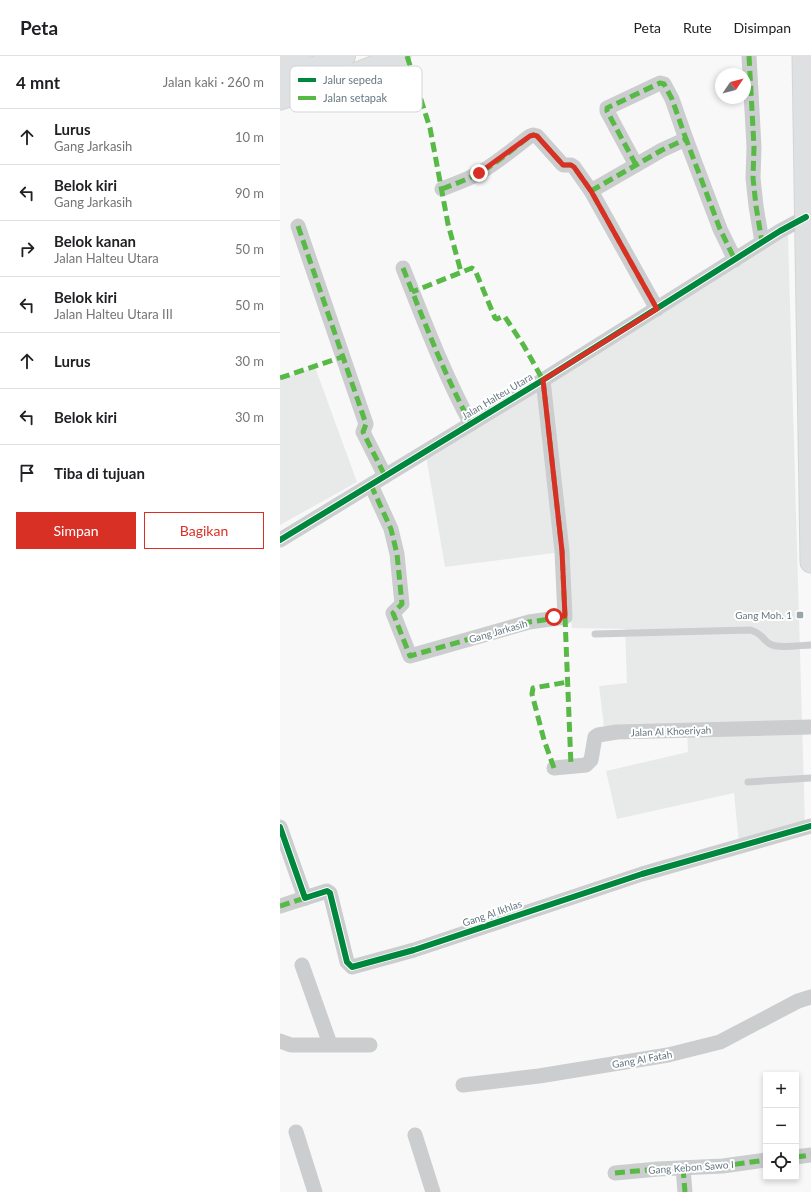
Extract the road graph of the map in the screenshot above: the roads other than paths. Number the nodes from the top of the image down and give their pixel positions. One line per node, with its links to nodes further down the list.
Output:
1 (344, 56): 5 (highway)
2 (400, 56): 6 (main road)
3 (749, 56): 17 (street)
4 (803, 56): 15 (main road)
5 (319, 66)
6 (375, 66)
7 (290, 78): 8 (highway)
8 (280, 82)
9 (290, 96): 10 (main road)
10 (280, 99)
11 (686, 139): 12 (street); 12 (street); 18 (street)
12 (636, 165): 14 (street)
13 (442, 188): 14 (street)
14 (591, 191): 20 (street)
15 (806, 217): 17 (street, Jalan Halteu Utara); 26 (main road)
16 (298, 226): 23 (street)
17 (762, 242): 18 (street, Jalan Halteu Utara)
18 (735, 260): 20 (street, Jalan Halteu Utara)
19 (403, 268): 22 (street)
20 (657, 309): 21 (street, Jalan Halteu Utara)
21 (543, 380): 22 (street, Jalan Halteu Utara); 24 (street, Gang Jarkasih)
22 (470, 424): 23 (street, Jalan Halteu Utara)
23 (385, 476): 24 (street, Jalan Halteu Utara)
24 (371, 485): 25 (street, Jalan Halteu Utara)
25 (280, 540)
26 (811, 562)
27 (595, 634): 28 (lane)
28 (811, 645)
29 (811, 727): 30 (street, Jalan Al Khoeriyah)
30 (554, 768)
31 (811, 778): 32 (lane)
32 (748, 782)
33 (811, 826): 35 (street, Gang Al Ikhlas)
34 (280, 827): 35 (street)
35 (305, 898): 36 (street)
36 (280, 906)
37 (302, 965): 40 (street)
38 (811, 997): 42 (street, Gang Al Fatah)
39 (280, 1041): 40 (street)
40 (330, 1044): 41 (street)
41 (370, 1045)
42 (462, 1085)
43 (296, 1132): 50 (street)
44 (415, 1135): 51 (street)
45 (811, 1155): 46 (street)
46 (799, 1157)
47 (763, 1160): 48 (street, Gang Kebon Sawo I)
48 (683, 1168): 49 (street, Gang Kebon Sawo I); 52 (street)
49 (615, 1173)
50 (315, 1192)
51 (433, 1192)
52 (685, 1192)

